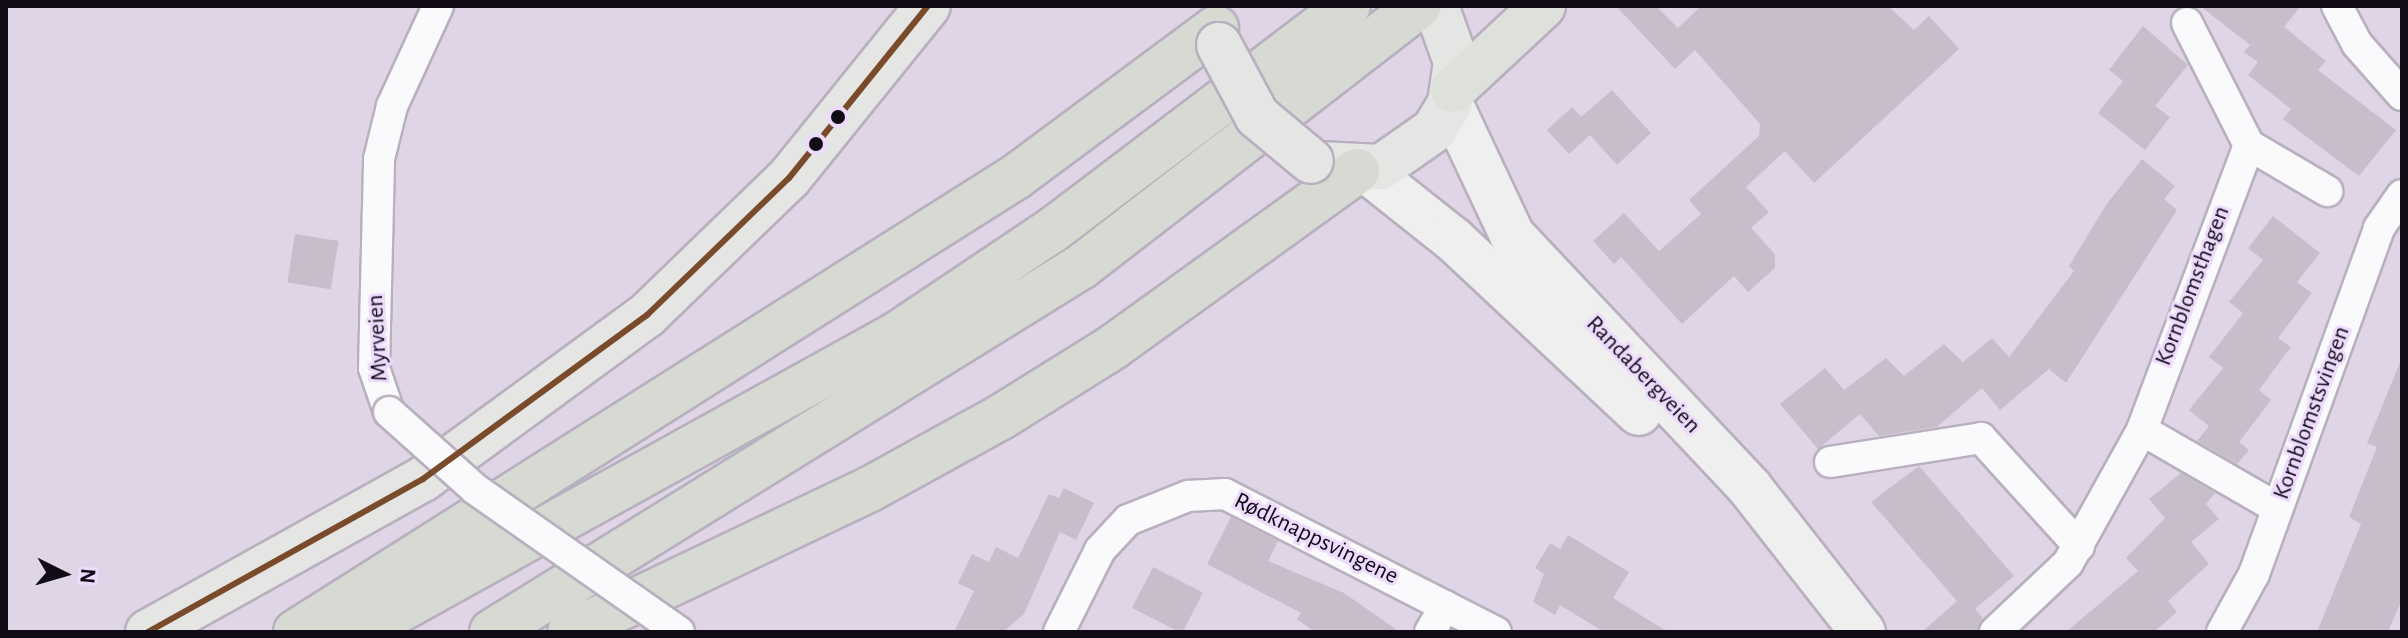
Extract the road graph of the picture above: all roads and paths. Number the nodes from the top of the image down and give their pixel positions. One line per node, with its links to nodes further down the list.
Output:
1 (438, 6): 26 (street, Myrveien, bridge)
2 (928, 6): 21 (main road)
3 (1348, 6): 23 (highway)
4 (1419, 6): 24 (highway)
5 (1543, 6): 11 (highway)
6 (2337, 6): 10 (street)
7 (1218, 19): 13 (main road, bridge); 22 (highway)
8 (2187, 23): 12 (street)
9 (1445, 25): 11 (main road)
10 (2402, 95)
11 (1452, 96): 13 (main road); 31 (main road, Randabergveien)
12 (2249, 145): 14 (street); 16 (street, Kornblomsthagen)
13 (1362, 171): 25 (highway); 30 (main road, Randabergveien)
14 (2327, 191)
15 (2402, 195): 18 (street, Kornblomstsvingen)
16 (2142, 430): 18 (street); 19 (street, Kornblomsthagen)
17 (1830, 462): 19 (street)
18 (2277, 508): 33 (street, Kornblomstsvingen)
19 (2079, 546): 32 (street, Kornblomsthagen)
20 (1445, 606): 27 (street, Rødknappsvingene); 28 (street); 29 (street, Rødknappsvingene)
21 (148, 632)
22 (296, 632)
23 (359, 632)
24 (492, 632)
25 (570, 632)
26 (679, 632)
27 (1059, 632)
28 (1430, 632)
29 (1496, 632)
30 (1835, 632)
31 (1863, 632)
32 (1995, 632)
33 (2222, 632)

